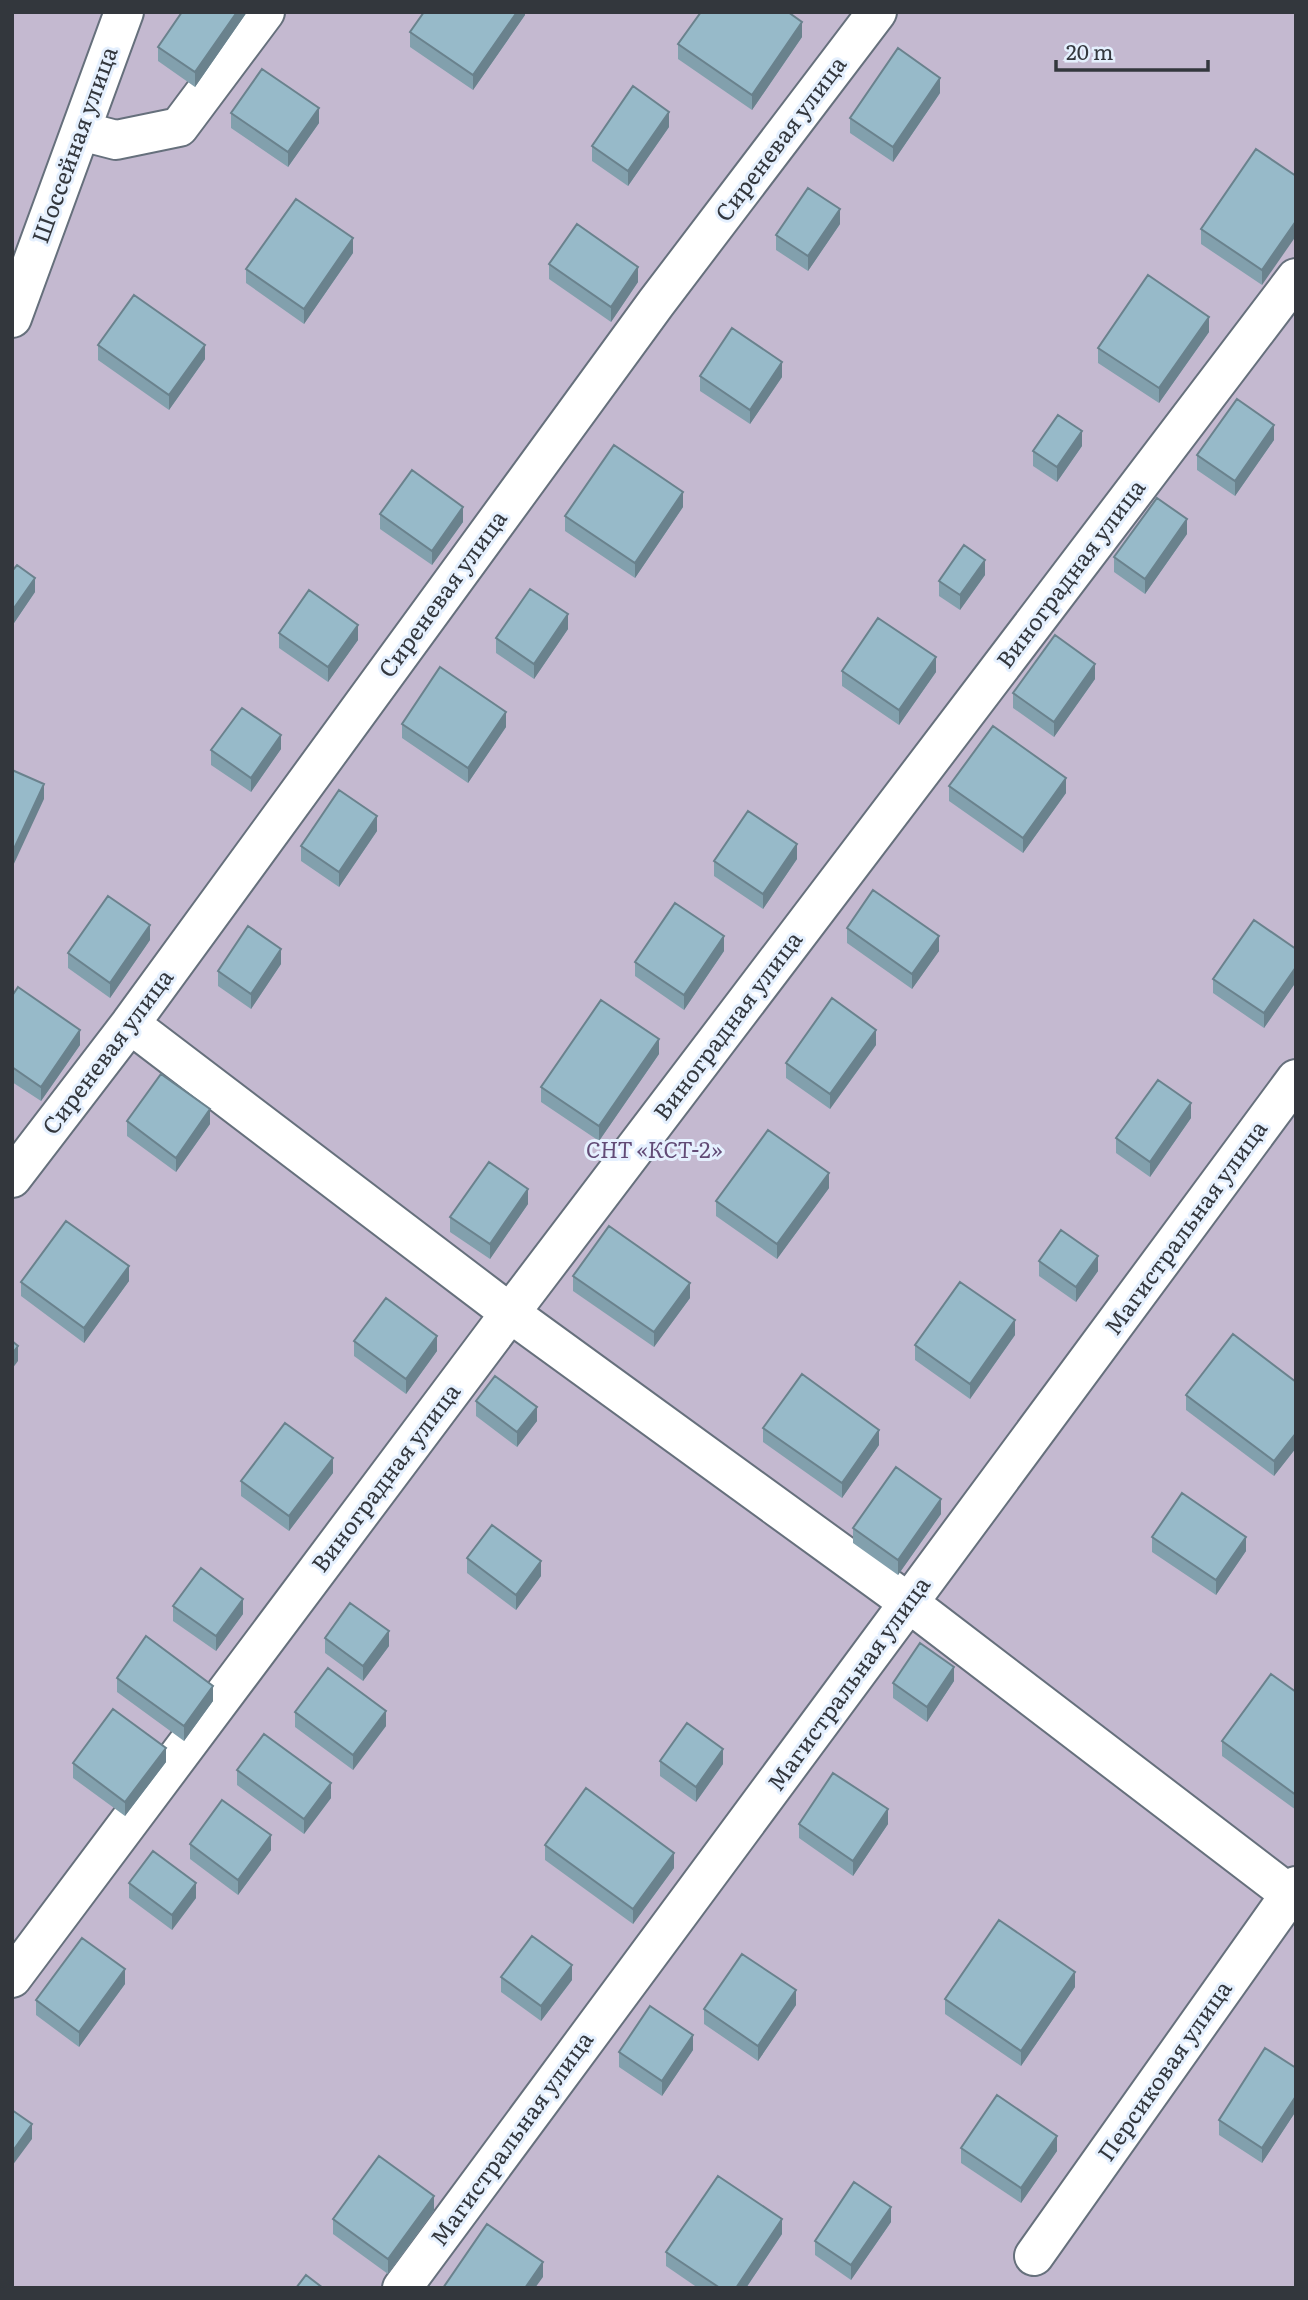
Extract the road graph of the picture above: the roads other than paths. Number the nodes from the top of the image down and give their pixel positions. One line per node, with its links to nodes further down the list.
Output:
1 (124, 12): 4 (street, Шоссейная улица)
2 (265, 12): 4 (street)
3 (877, 12): 7 (street, Сиреневая улица)
4 (81, 131): 6 (street, Шоссейная улица)
5 (1296, 278): 10 (street, Виноградная улица)
6 (12, 318)
7 (130, 1024): 9 (street, Сиреневая улица); 10 (street)
8 (1296, 1079): 11 (street, Магистральная улица)
9 (12, 1178)
10 (510, 1313): 11 (street); 13 (street, Виноградная улица)
11 (909, 1603): 12 (street); 15 (street, Магистральная улица)
12 (1294, 1893): 14 (street, Персиковая улица)
13 (12, 1978)
14 (1034, 2256)
15 (402, 2288)

